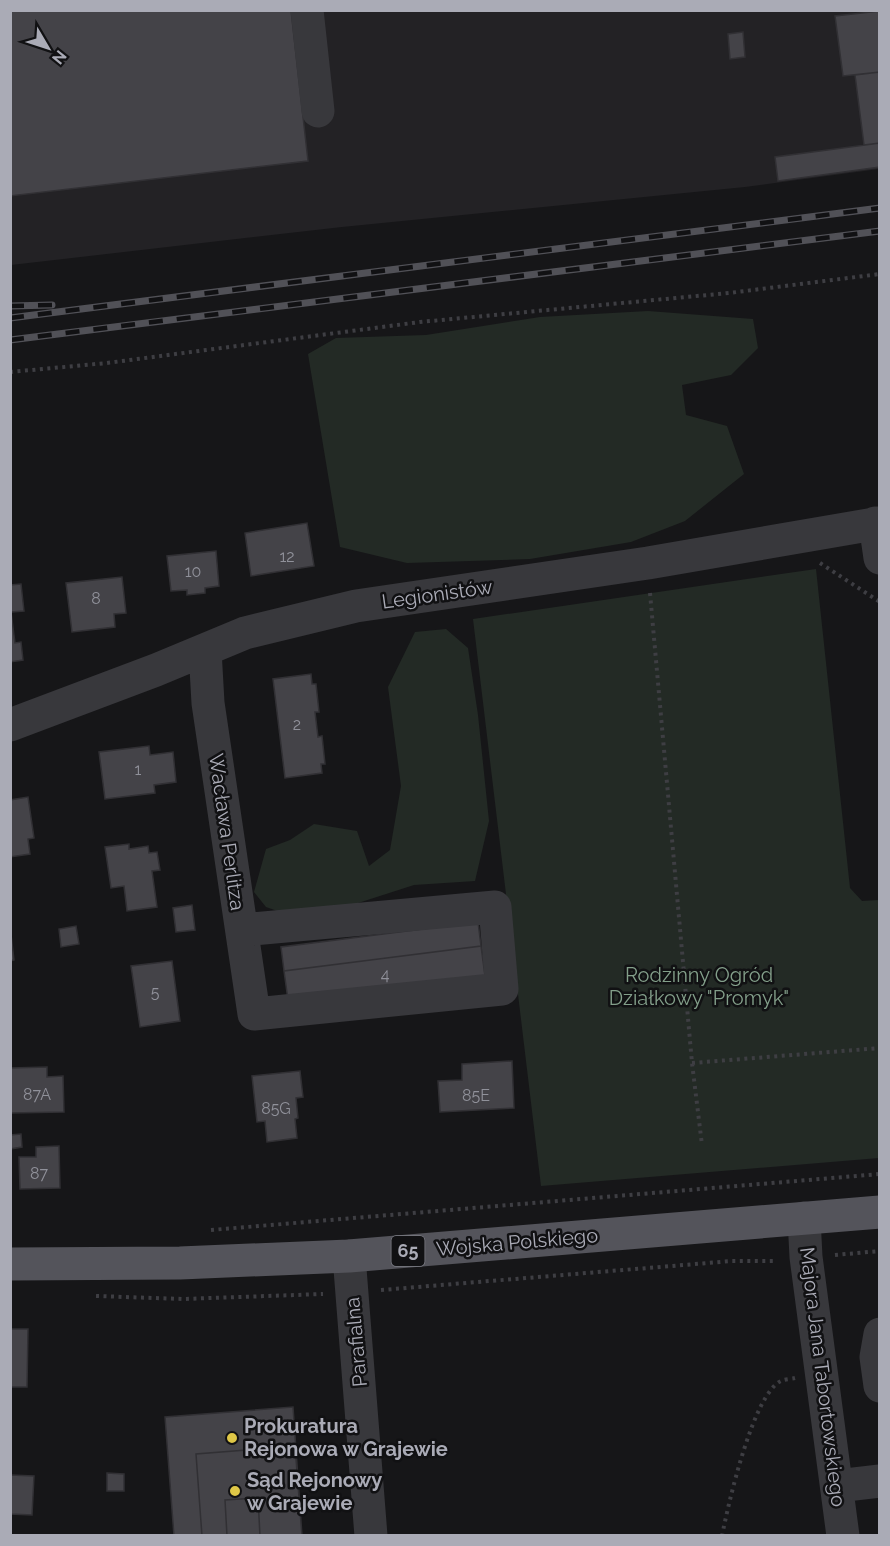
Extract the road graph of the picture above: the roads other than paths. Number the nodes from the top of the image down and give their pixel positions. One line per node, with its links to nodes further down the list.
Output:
1 (306, 10): 2 (street)
2 (318, 111)
3 (877, 523): 4 (street); 5 (street, Legionistów)
4 (879, 558)
5 (205, 650): 6 (street, Legionistów); 7 (street, Wacława Perlitza)
6 (10, 725)
7 (242, 930): 7 (street, Wacława Perlitza)
8 (879, 1212): 9 (main road, Wojska Polskiego / 65)
9 (804, 1218): 10 (main road, Wojska Polskiego / 65); 15 (street, Majora Jana Tabortowskiego)
10 (349, 1257): 11 (main road, Wojska Polskiego / 65); 16 (street, Parafialna)
11 (10, 1264)
12 (879, 1334): 13 (street)
13 (879, 1386)
14 (879, 1481): 15 (street)
15 (837, 1486): 17 (street, Majora Jana Tabortowskiego)
16 (371, 1536)
17 (843, 1536)

